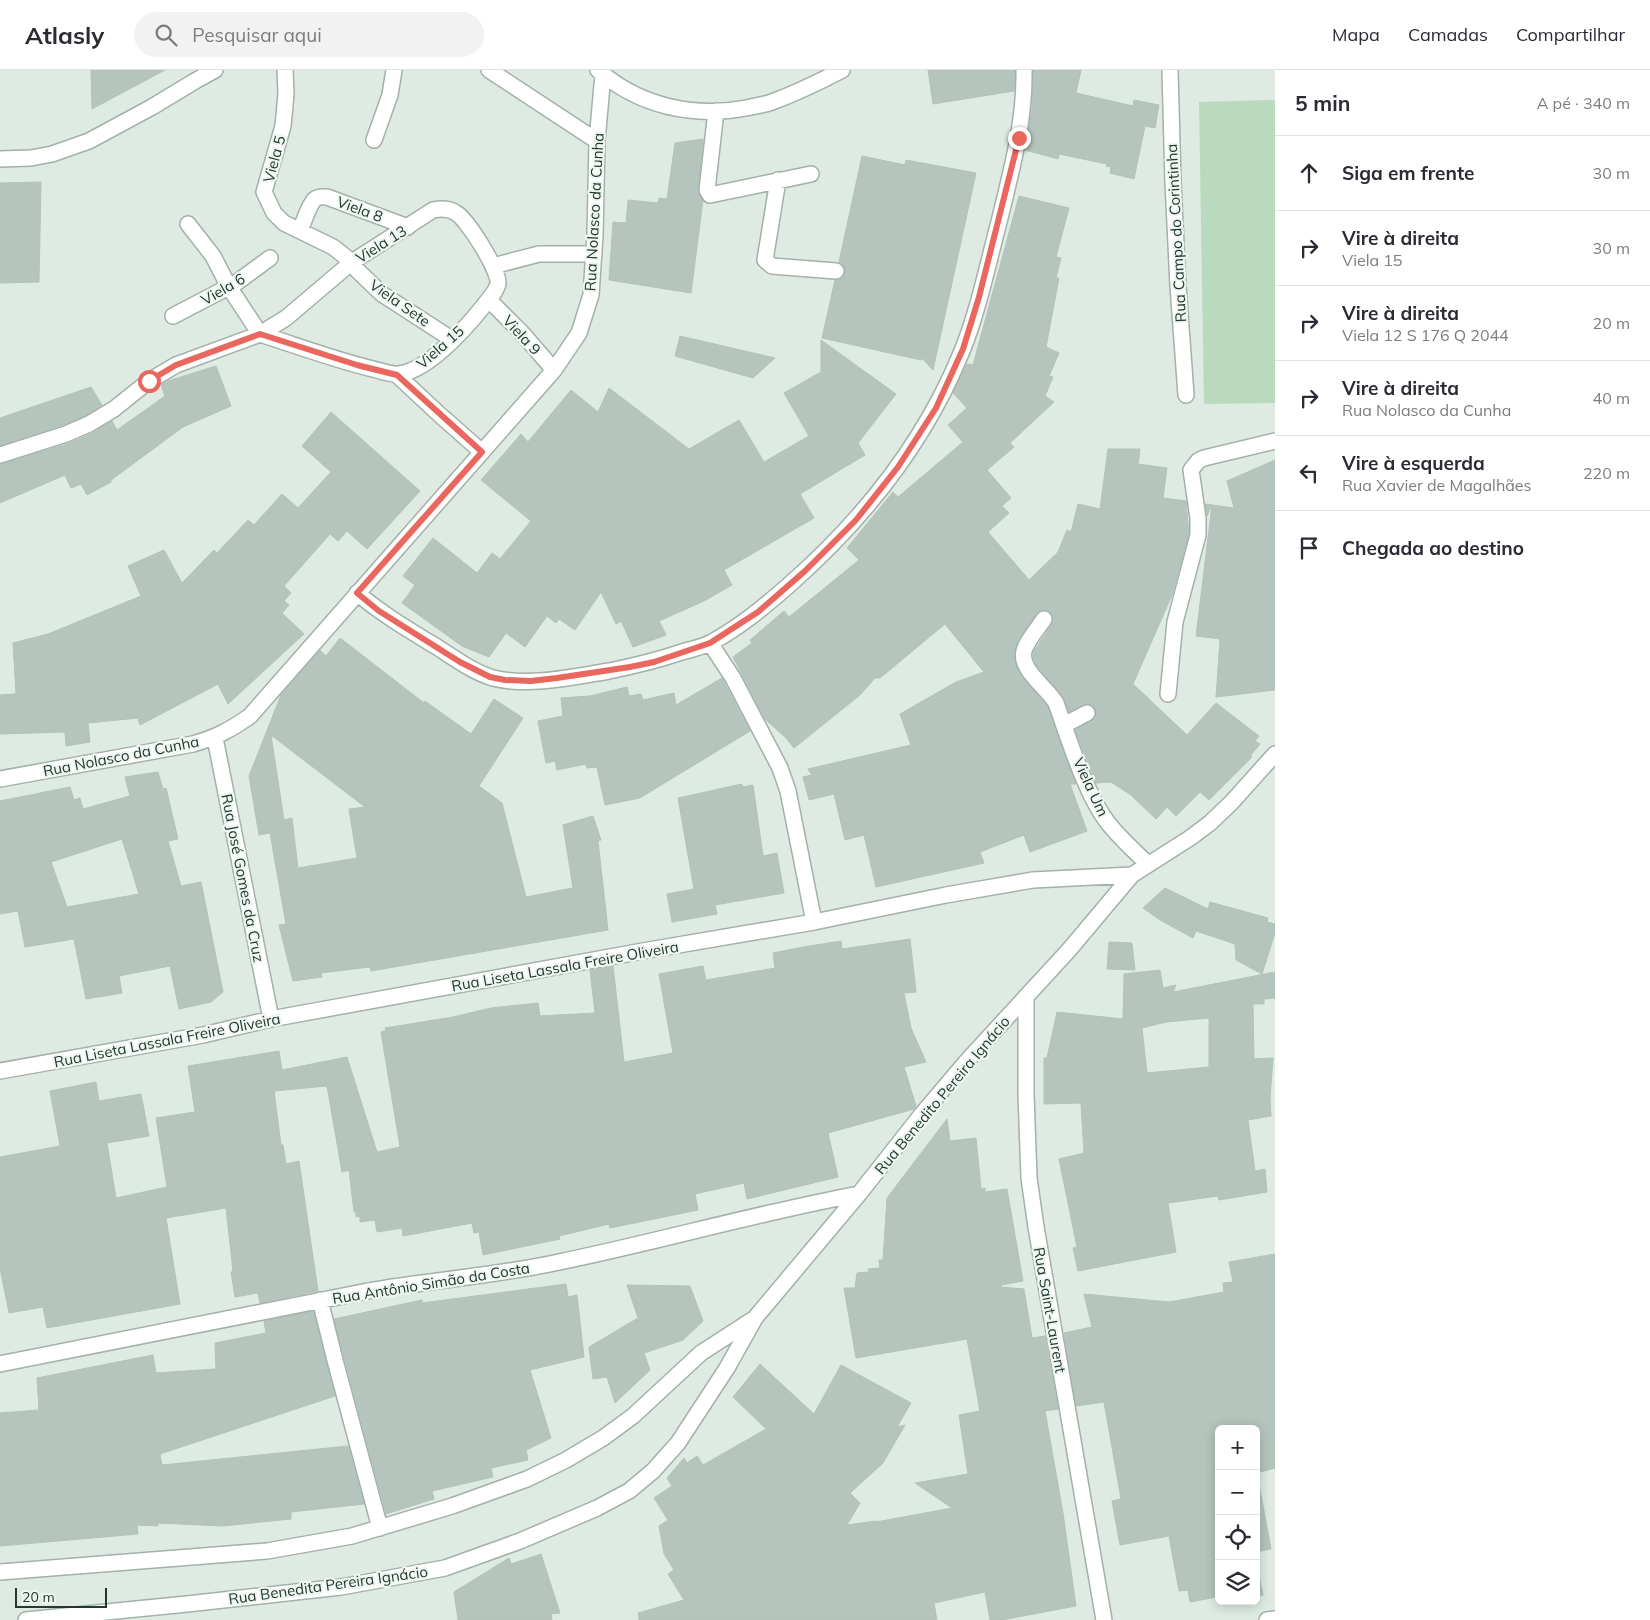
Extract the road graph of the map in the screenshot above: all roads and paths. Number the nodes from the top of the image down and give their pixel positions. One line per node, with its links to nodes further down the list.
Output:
1 (215, 70): 12 (street)
2 (285, 70): 17 (street, Viela 5)
3 (394, 70): 10 (street)
4 (489, 70): 11 (street)
5 (842, 70): 9 (street)
6 (1024, 70): 36 (street)
7 (1170, 70): 30 (street, Rua Campo do Corintinha)
8 (601, 72): 9 (street); 11 (street, Rua Nolasco da Cunha)
9 (716, 111): 14 (street)
10 (374, 140)
11 (596, 141): 18 (street, Rua Nolasco da Cunha)
12 (0, 159)
13 (811, 174): 14 (street)
14 (778, 180): 22 (street)
15 (188, 224): 23 (street)
16 (408, 226): 17 (street, Viela 8); 20 (street, Viela 13); 21 (street, Viela 13)
17 (300, 230): 20 (street, Viela 5)
18 (594, 254): 21 (street); 28 (street, Rua Nolasco da Cunha)
19 (270, 258): 23 (street, Viela 6)
20 (352, 262): 26 (street, Viela 13); 27 (street, Viela Sete)
21 (493, 266): 24 (street, Viela 15)
22 (836, 271)
23 (229, 287): 25 (street, Viela 6); 26 (street)
24 (489, 300): 27 (street, Viela 15); 28 (street, Viela 9)
25 (173, 316)
26 (260, 334): 29 (street, Viela 15); 33 (street, Viela 13)
27 (453, 340): 29 (street, Viela 15)
28 (554, 370): 32 (street, Rua Nolasco da Cunha)
29 (397, 375): 32 (street)
30 (1186, 395)
31 (1275, 441): 37 (street)
32 (482, 452): 34 (street, Rua Nolasco da Cunha)
33 (0, 454)
34 (357, 593): 36 (street); 40 (street, Rua Nolasco da Cunha)
35 (1044, 619): 39 (street, Viela Um)
36 (710, 643): 45 (street)
37 (1168, 694)
38 (1087, 713): 39 (street)
39 (1064, 725): 43 (street, Viela Um)
40 (215, 738): 42 (street, Rua Nolasco da Cunha); 47 (street, Rua José Gomes da Cruz)
41 (1275, 754): 43 (street, Rua Benedito Pereira Ignácio)
42 (0, 779)
43 (1148, 864): 44 (street, Rua Benedito Pereira Ignácio)
44 (1132, 875): 45 (street, Rua Liseta Lassala Freire Oliveira); 46 (street, Rua Benedito Pereira Ignácio)
45 (814, 922): 47 (street, Rua Liseta Lassala Freire Oliveira)
46 (1026, 997): 49 (street, Rua Benedito Pereira Ignácio); 57 (street, Rua Saint-Laurent)
47 (270, 1019): 48 (street, Rua Liseta Lassala Freire Oliveira)
48 (0, 1071)
49 (860, 1194): 50 (street, Rua Antônio Simão da Costa); 51 (street, Rua Benedito Pereira Ignácio)
50 (320, 1300): 52 (street, Rua Antônio Simão da Costa); 53 (street)
51 (755, 1318): 53 (street); 56 (street, Rua Benedita Pereira Ignácio)
52 (0, 1364)
53 (380, 1528): 54 (street)
54 (0, 1572)
55 (1275, 1619): 58 (street)
56 (26, 1620)
57 (1104, 1620)
58 (1267, 1620)

